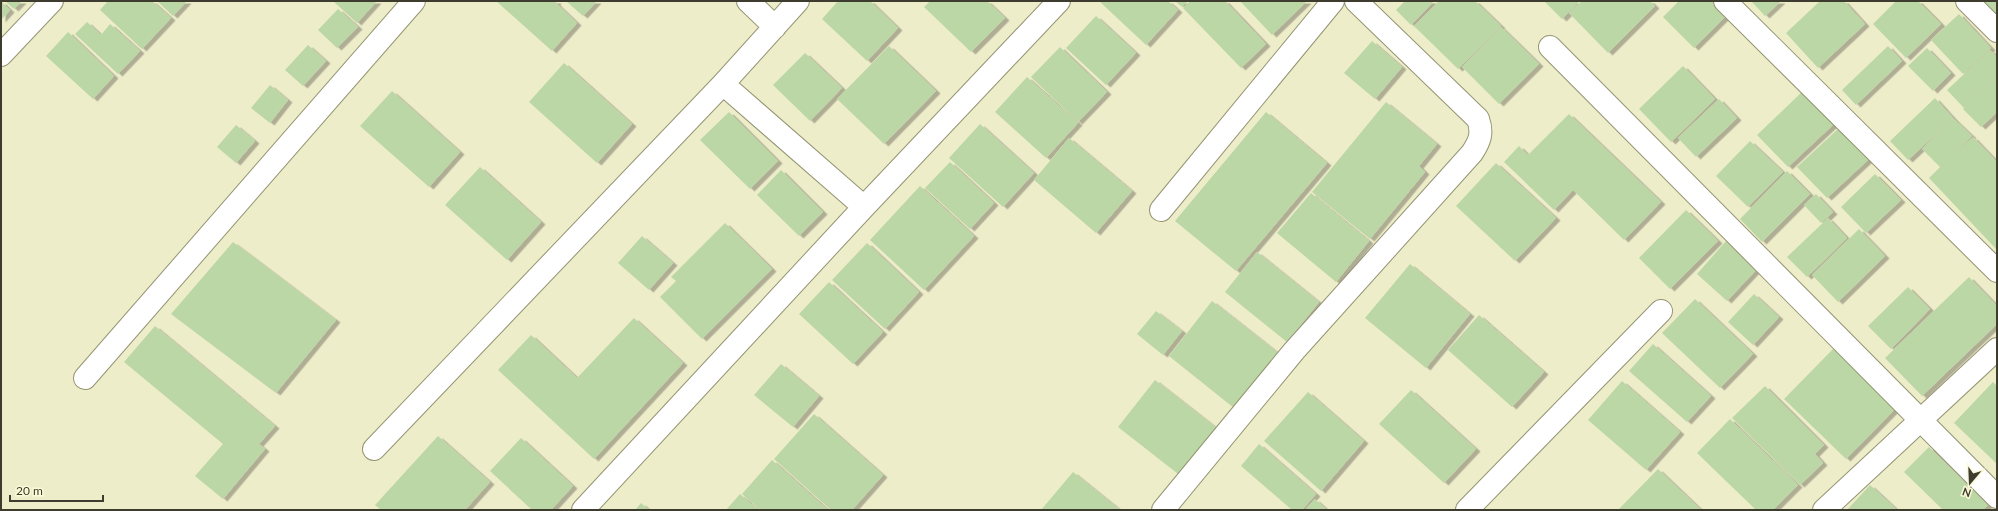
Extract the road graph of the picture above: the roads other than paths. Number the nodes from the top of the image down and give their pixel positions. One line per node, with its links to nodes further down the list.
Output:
1 (52, 1): 13 (street)
2 (414, 1): 20 (street)
3 (748, 1): 10 (street)
4 (798, 1): 10 (street)
5 (1059, 1): 15 (street)
6 (1333, 1): 16 (street)
7 (1356, 1): 25 (street)
8 (1725, 1): 17 (street)
9 (1967, 1): 11 (street)
10 (775, 26): 14 (street)
11 (1997, 31)
12 (1550, 47): 21 (street)
13 (1, 55)
14 (723, 84): 15 (street); 22 (street)
15 (864, 207): 24 (street)
16 (1161, 210)
17 (1997, 271)
18 (1661, 311): 26 (street)
19 (1997, 349): 21 (street)
20 (86, 378)
21 (1921, 421): 23 (street); 27 (street)
22 (374, 449)
23 (1997, 497)
24 (583, 510)
25 (1163, 510)
26 (1467, 510)
27 (1824, 510)

